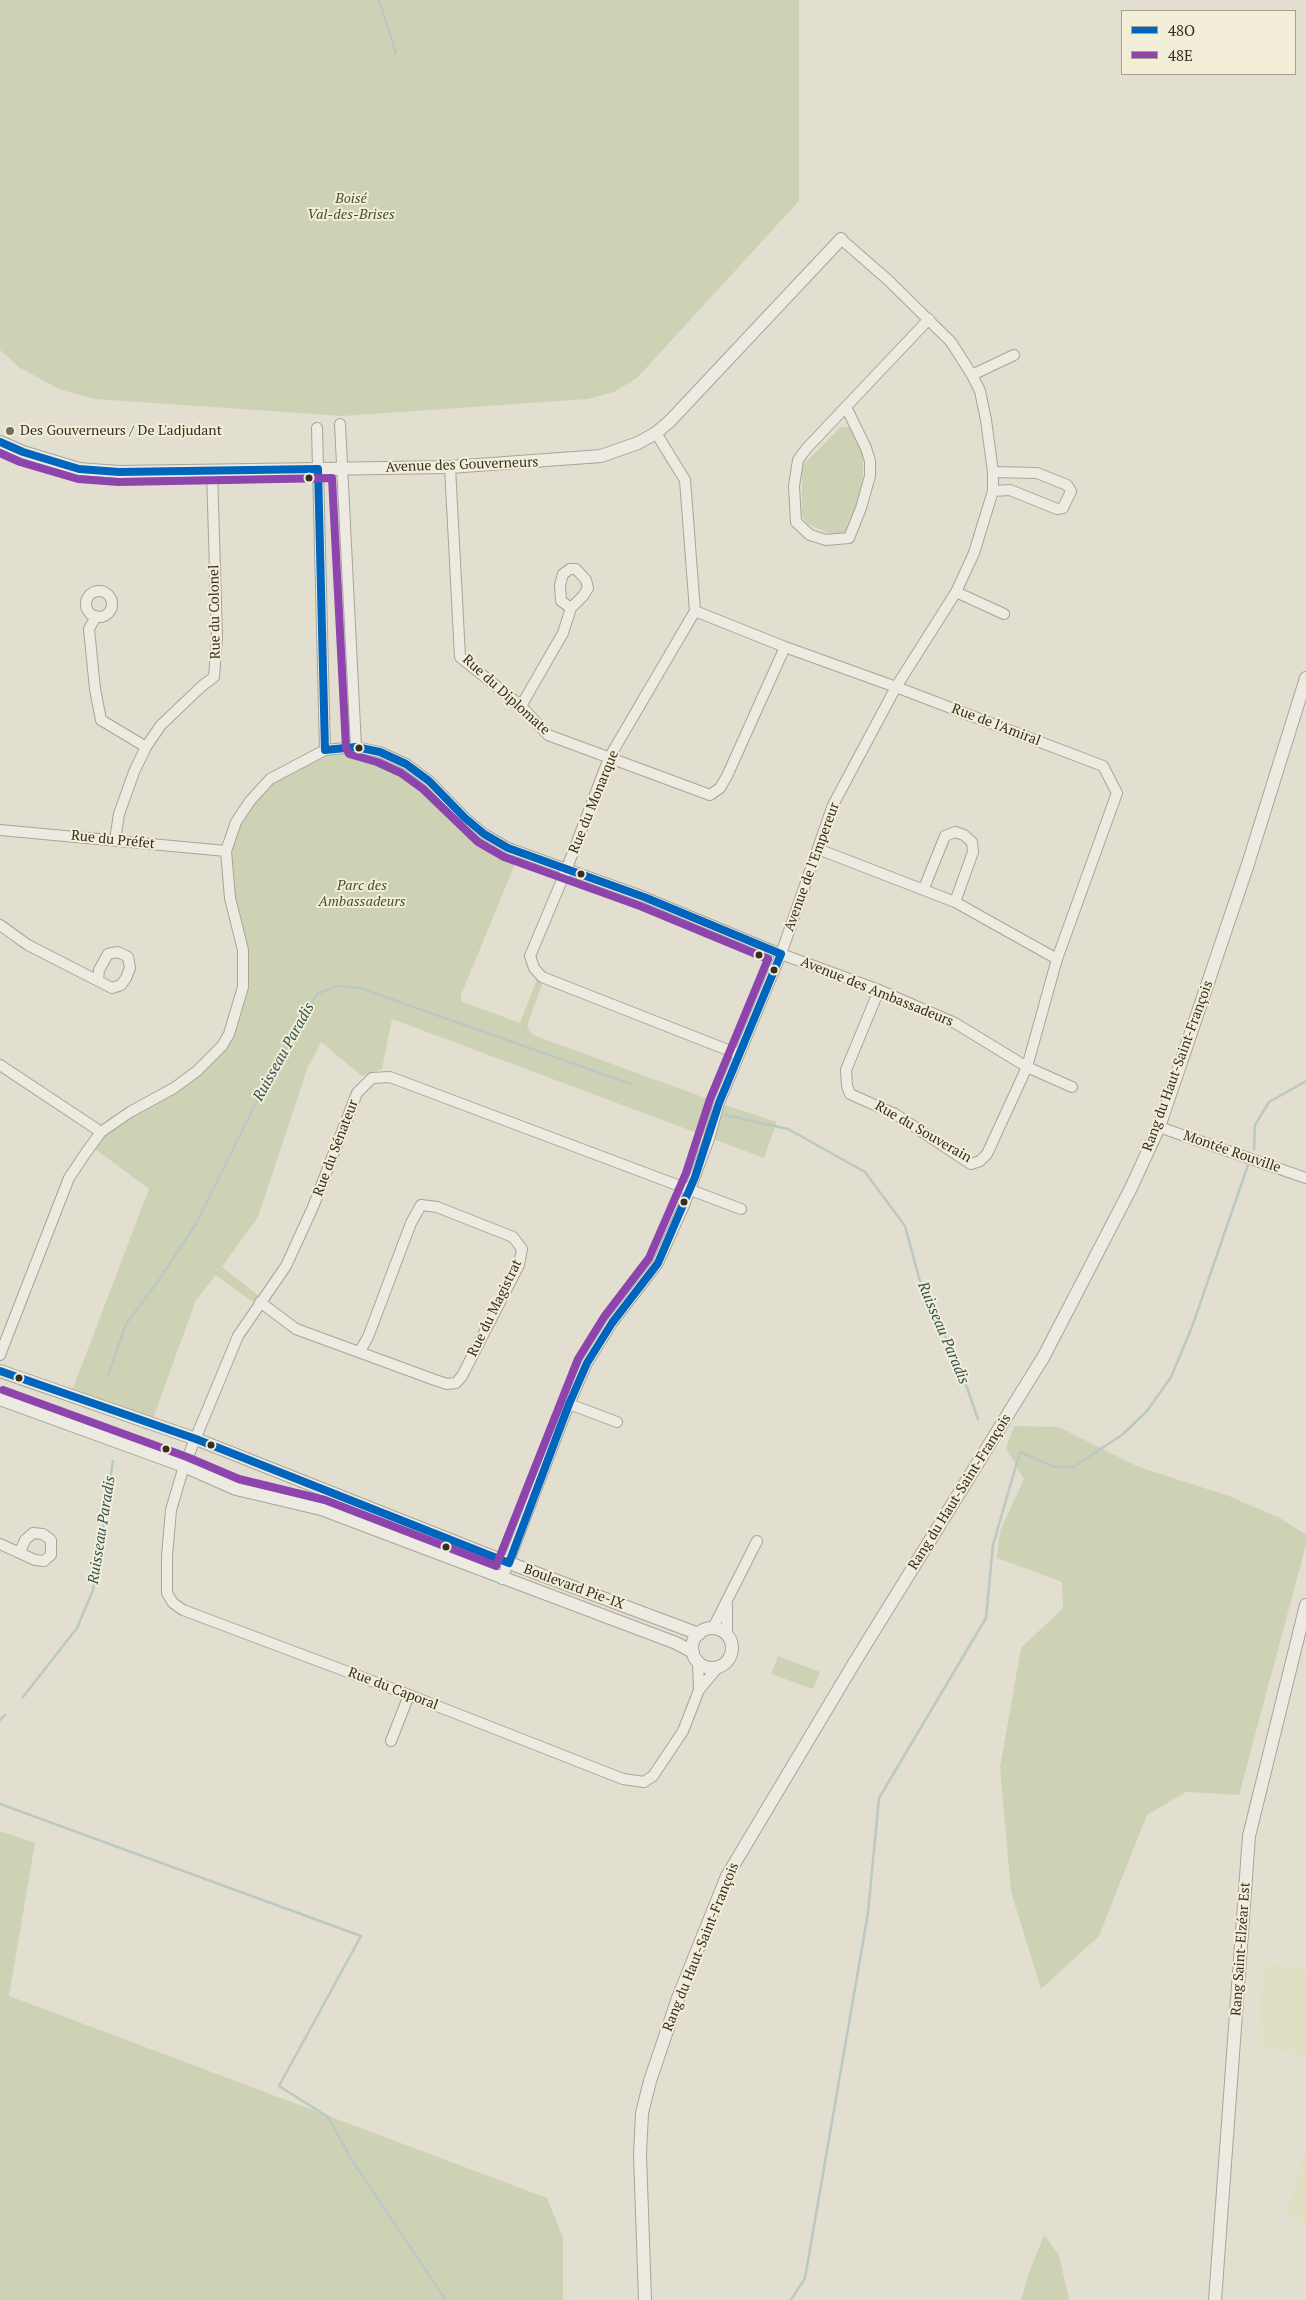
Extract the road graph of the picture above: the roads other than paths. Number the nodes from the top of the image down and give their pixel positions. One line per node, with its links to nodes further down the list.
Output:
1 (841, 239): 2 (street, Avenue de l'Empereur); 8 (street, Avenue des Gouverneurs)
2 (929, 319): 4 (street, Avenue de l'Empereur); 5 (street)
3 (1014, 355): 4 (street)
4 (972, 375): 14 (street, Avenue de l'Empereur)
5 (846, 407): 5 (street)
6 (340, 424): 10 (street)
7 (317, 428): 12 (street)
8 (656, 433): 11 (street, Avenue des Gouverneurs); 18 (street)
9 (0, 442): 13 (street, Avenue des Gouverneurs)
10 (342, 468): 11 (street, Avenue des Gouverneurs); 12 (street, Avenue des Gouverneurs); 26 (street)
11 (450, 468): 24 (street, Rue du Diplomate)
12 (318, 469): 13 (street, Avenue des Gouverneurs); 27 (street)
13 (212, 470): 25 (street, Rue du Colonel)
14 (993, 472): 15 (street, Avenue de l'Empereur); 15 (street)
15 (993, 491): 16 (street, Avenue de l'Empereur)
16 (956, 592): 19 (street); 23 (street, Avenue de l'Empereur)
17 (571, 608): 24 (street)
18 (695, 611): 21 (street, Rue de l'Amiral); 28 (street, Rue du Monarque)
19 (1004, 614)
20 (96, 616): 25 (street)
21 (785, 647): 23 (street, Rue de l'Amiral); 28 (street, Rue du Diplomate)
22 (1306, 678): 45 (street, Rang du Haut-Saint-François)
23 (896, 687): 31 (street, Avenue de l'Empereur); 38 (street, Rue de l'Amiral)
24 (522, 706): 28 (street, Rue du Diplomate)
25 (146, 747): 30 (street, Rue du Colonel)
26 (356, 747): 27 (street, Avenue des Ambassadeurs); 33 (street, Avenue des Ambassadeurs)
27 (325, 750): 32 (street, Avenue des Ambassadeurs)
28 (609, 758): 33 (street, Rue du Monarque)
29 (0, 830): 30 (street, Rue du Préfet)
30 (115, 840): 32 (street, Rue du Préfet)
31 (818, 849): 34 (street); 37 (street, Avenue de l'Empereur)
32 (226, 851): 46 (street, Avenue des Ambassadeurs)
33 (567, 868): 37 (street, Avenue des Ambassadeurs); 41 (street, Rue du Monarque)
34 (924, 888): 35 (street); 35 (street)
35 (955, 902): 38 (street)
36 (0, 925): 39 (street)
37 (781, 954): 40 (street, Avenue des Ambassadeurs); 41 (street, Avenue de l'Empereur)
38 (1057, 959): 43 (street, Rue du Souverain)
39 (98, 980)
40 (879, 990): 43 (street, Avenue des Ambassadeurs); 43 (street, Rue du Souverain)
41 (738, 1054): 48 (street, Avenue de l'Empereur)
42 (0, 1065): 46 (street)
43 (1027, 1067): 44 (street, Avenue des Ambassadeurs)
44 (1072, 1088)
45 (1159, 1127): 47 (street, Montée Rouville); 74 (street, Rang du Haut-Saint-François)
46 (101, 1132): 52 (street, Avenue des Ambassadeurs)
47 (1306, 1178)
48 (688, 1190): 49 (street, Rue du Sénateur); 50 (street, Rue du Sénateur); 55 (street, Avenue de l'Empereur)
49 (742, 1209)
50 (260, 1302): 51 (street, Rue du Magistrat); 57 (street, Rue du Sénateur)
51 (360, 1351): 51 (street, Rue du Magistrat)
52 (0, 1355)
53 (0, 1371): 57 (street, Boulevard Pie-IX)
54 (0, 1399): 58 (street, Boulevard Pie-IX)
55 (569, 1404): 56 (street); 62 (street, Avenue de l'Empereur)
56 (617, 1422)
57 (196, 1439): 58 (street, Rue du Sénateur); 62 (street, Boulevard Pie-IX)
58 (184, 1466): 63 (street, Boulevard Pie-IX); 72 (street, Rue du Caporal)
59 (757, 1541): 64 (street)
60 (0, 1544): 61 (street)
61 (20, 1552)
62 (508, 1563): 63 (street, Avenue de l'Empereur); 67 (street, Boulevard Pie-IX)
63 (502, 1579): 69 (street, Boulevard Pie-IX)
64 (727, 1604): 66 (street); 68 (street)
65 (1306, 1605): 75 (street, Rang Saint-Elzéar Est)
66 (713, 1628): 67 (street); 68 (street)
67 (699, 1634): 69 (street)
68 (727, 1634): 70 (street)
69 (696, 1657): 70 (street); 71 (street, Rue du Caporal)
70 (718, 1667): 71 (street, Rue du Caporal)
71 (699, 1690): 72 (street, Rue du Caporal)
72 (409, 1694): 73 (street)
73 (391, 1741)
74 (645, 2300)
75 (1215, 2300)

